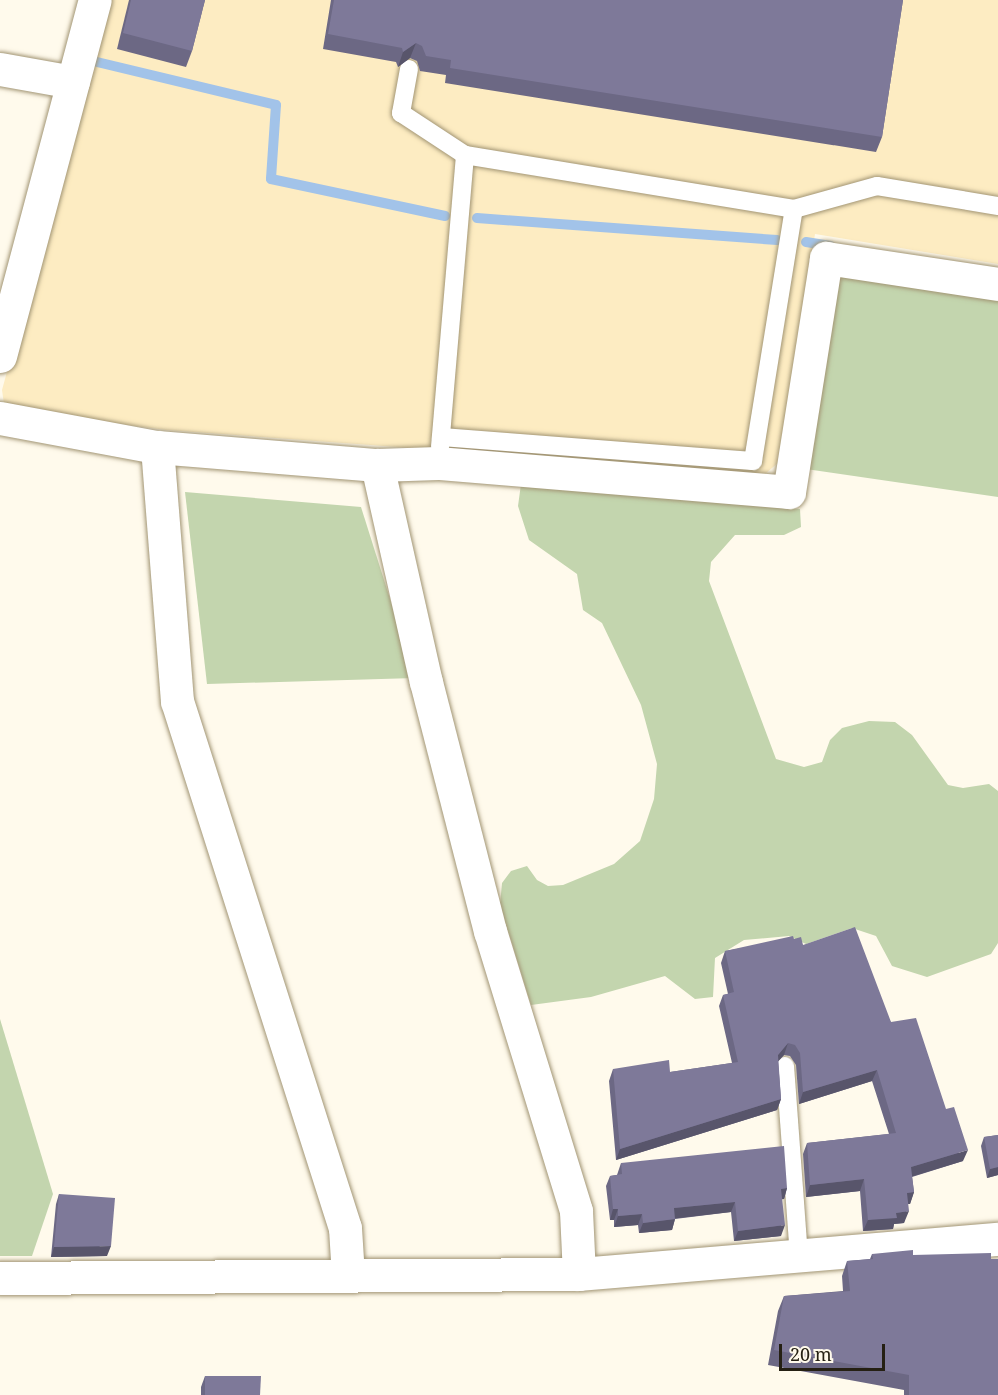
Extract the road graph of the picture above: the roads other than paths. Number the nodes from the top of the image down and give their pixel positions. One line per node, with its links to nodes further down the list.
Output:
1 (95, 0): 4 (street)
2 (0, 69): 4 (street)
3 (409, 69): 5 (lane)
4 (73, 82): 9 (street)
5 (465, 155): 7 (lane); 12 (lane)
6 (998, 206): 7 (lane)
7 (794, 209): 12 (lane)
8 (998, 284): 12 (street)
9 (0, 356)
10 (0, 418): 11 (street)
11 (157, 447): 13 (street); 18 (street)
12 (439, 450): 13 (street)
13 (377, 465): 17 (street)
14 (785, 1066): 16 (lane)
15 (998, 1239): 16 (street)
16 (799, 1256): 17 (street)
17 (579, 1274): 18 (street)
18 (348, 1276): 19 (street)
19 (0, 1278)

